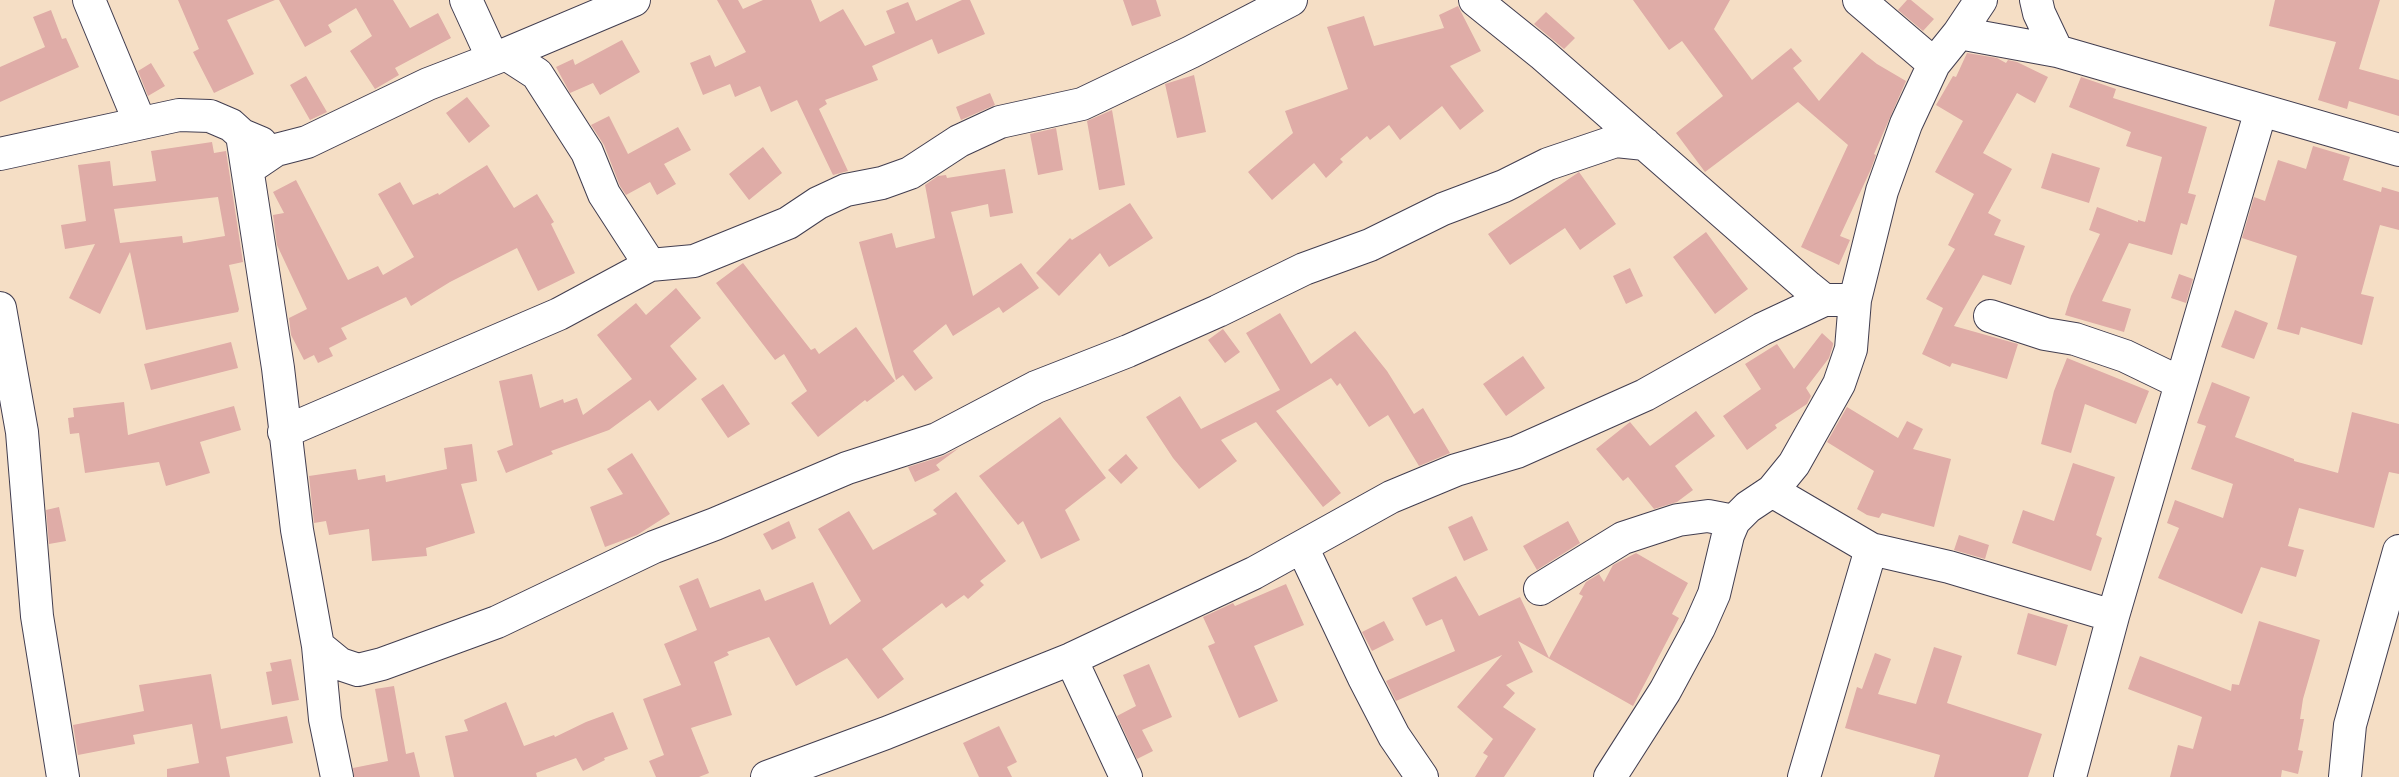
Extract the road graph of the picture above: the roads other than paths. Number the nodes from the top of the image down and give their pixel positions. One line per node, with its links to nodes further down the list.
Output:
1 (89, 0): 16 (street)
2 (466, 0): 12 (street)
3 (634, 0): 10 (street)
4 (1291, 0): 23 (street)
5 (1475, 0): 18 (street)
6 (1859, 0): 13 (street)
7 (1981, 0): 9 (street)
8 (2036, 0): 11 (street)
9 (1959, 33): 11 (street); 13 (street)
10 (538, 41): 12 (street); 14 (street)
11 (2057, 51): 15 (street)
12 (500, 57): 14 (street); 19 (street)
13 (1934, 64): 25 (street)
14 (537, 74): 23 (street)
15 (2261, 110): 20 (street); 28 (street)
16 (140, 123): 17 (street); 21 (street)
17 (242, 135): 19 (street); 22 (street)
18 (1645, 144): 24 (street); 37 (street)
19 (276, 150): 22 (street)
20 (2399, 150)
21 (0, 154)
22 (248, 169): 29 (street)
23 (650, 265): 29 (street)
24 (1824, 300): 25 (street); 32 (street)
25 (1855, 300): 30 (street)
26 (0, 308): 40 (street)
27 (1990, 316): 28 (street)
28 (2181, 383): 36 (street)
29 (284, 432): 37 (street)
30 (1772, 491): 31 (street); 33 (street)
31 (1734, 521): 35 (street); 46 (street)
32 (1302, 547): 38 (street); 45 (street)
33 (1871, 549): 36 (street); 47 (street)
34 (2399, 551): 49 (street)
35 (1540, 589)
36 (2113, 616): 48 (street)
37 (318, 646): 41 (street)
38 (1071, 659): 39 (street); 44 (street)
39 (853, 745): 42 (street); 43 (street)
40 (63, 777)
41 (337, 777)
42 (767, 777)
43 (846, 777)
44 (1126, 777)
45 (1422, 777)
46 (1610, 777)
47 (1804, 777)
48 (2070, 777)
49 (2345, 777)

